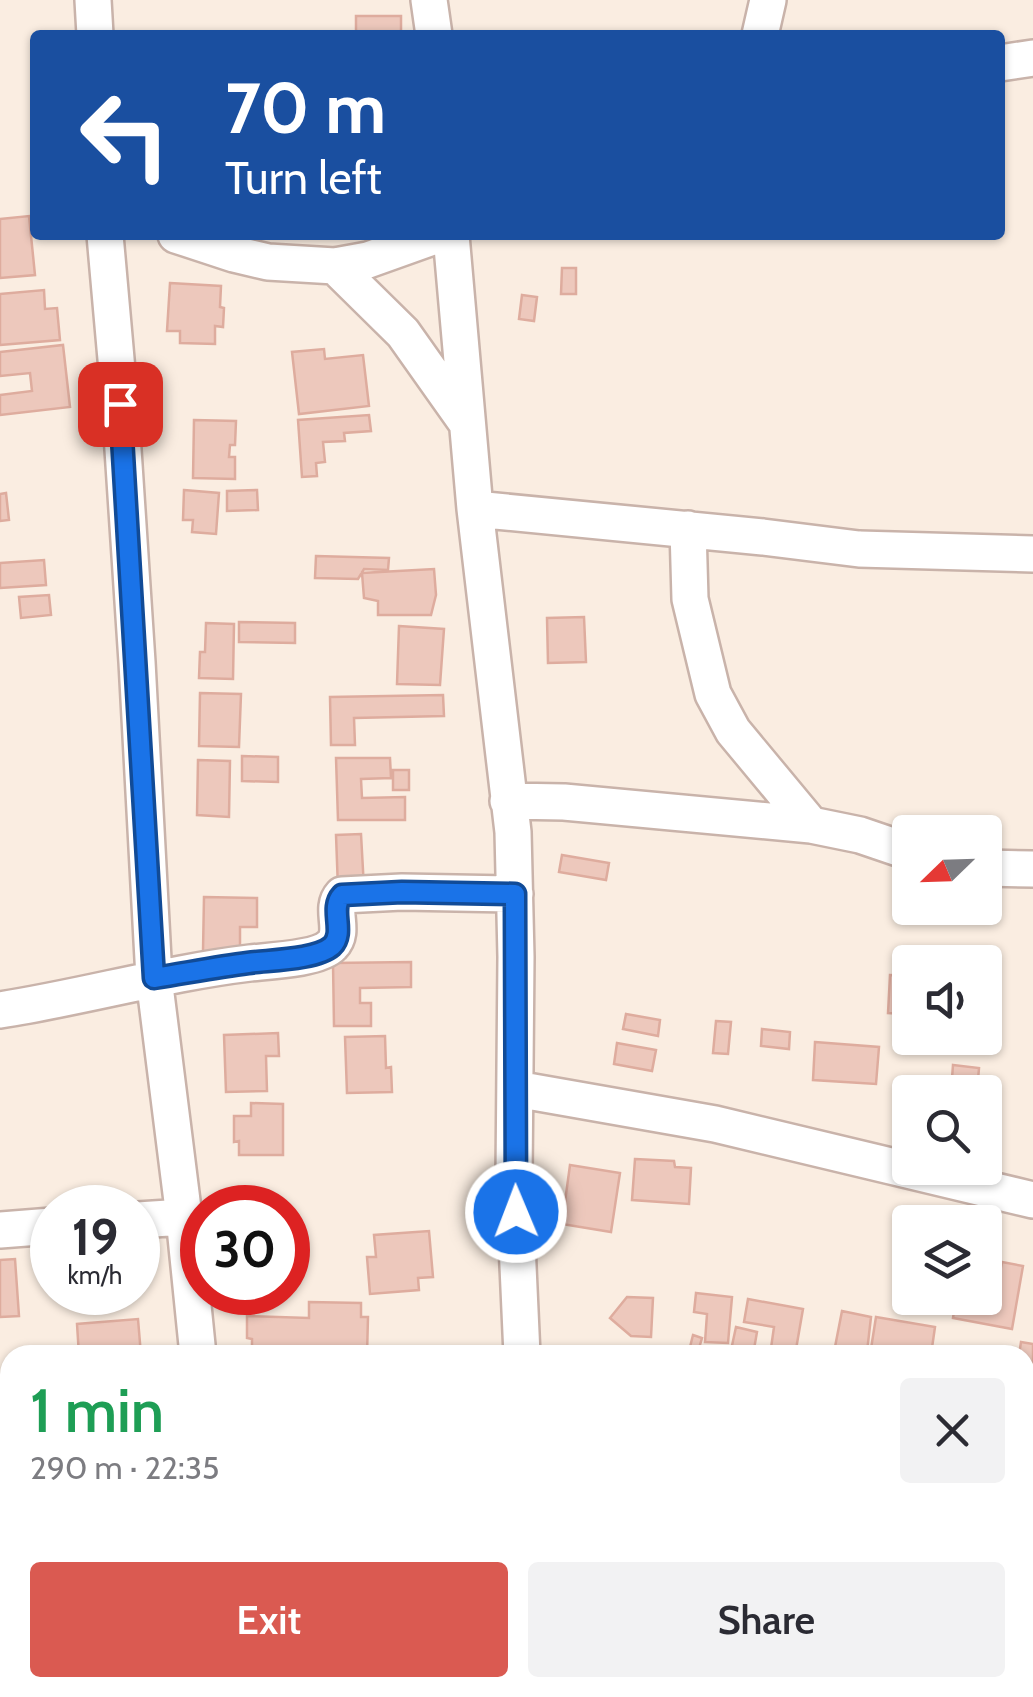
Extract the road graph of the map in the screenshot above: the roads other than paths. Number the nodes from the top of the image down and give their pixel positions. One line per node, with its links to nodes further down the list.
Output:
1 (93, 0): 4 (street)
2 (429, 0): 5 (street)
3 (768, 0): 6 (street)
4 (95, 30)
5 (433, 30)
6 (761, 30)
7 (1033, 58): 8 (street)
8 (1005, 61)
9 (105, 240): 24 (street)
10 (191, 240): 13 (street)
11 (424, 240): 13 (street)
12 (451, 240): 14 (street)
13 (335, 266): 14 (street)
14 (468, 425): 15 (street)
15 (475, 509): 16 (street); 18 (street)
16 (688, 530): 17 (street); 19 (street)
17 (1033, 554)
18 (508, 801): 19 (street); 23 (street)
19 (811, 825): 20 (street)
20 (892, 846)
21 (1002, 869): 22 (street)
22 (1033, 870)
23 (515, 894): 24 (street); 26 (street)
24 (154, 978): 25 (street); 27 (street)
25 (0, 1010)
26 (516, 1089): 28 (street); 33 (street)
27 (180, 1185)
28 (1033, 1200)
29 (30, 1228): 30 (street)
30 (0, 1230)
31 (194, 1315): 32 (street)
32 (197, 1345)
33 (522, 1345)

